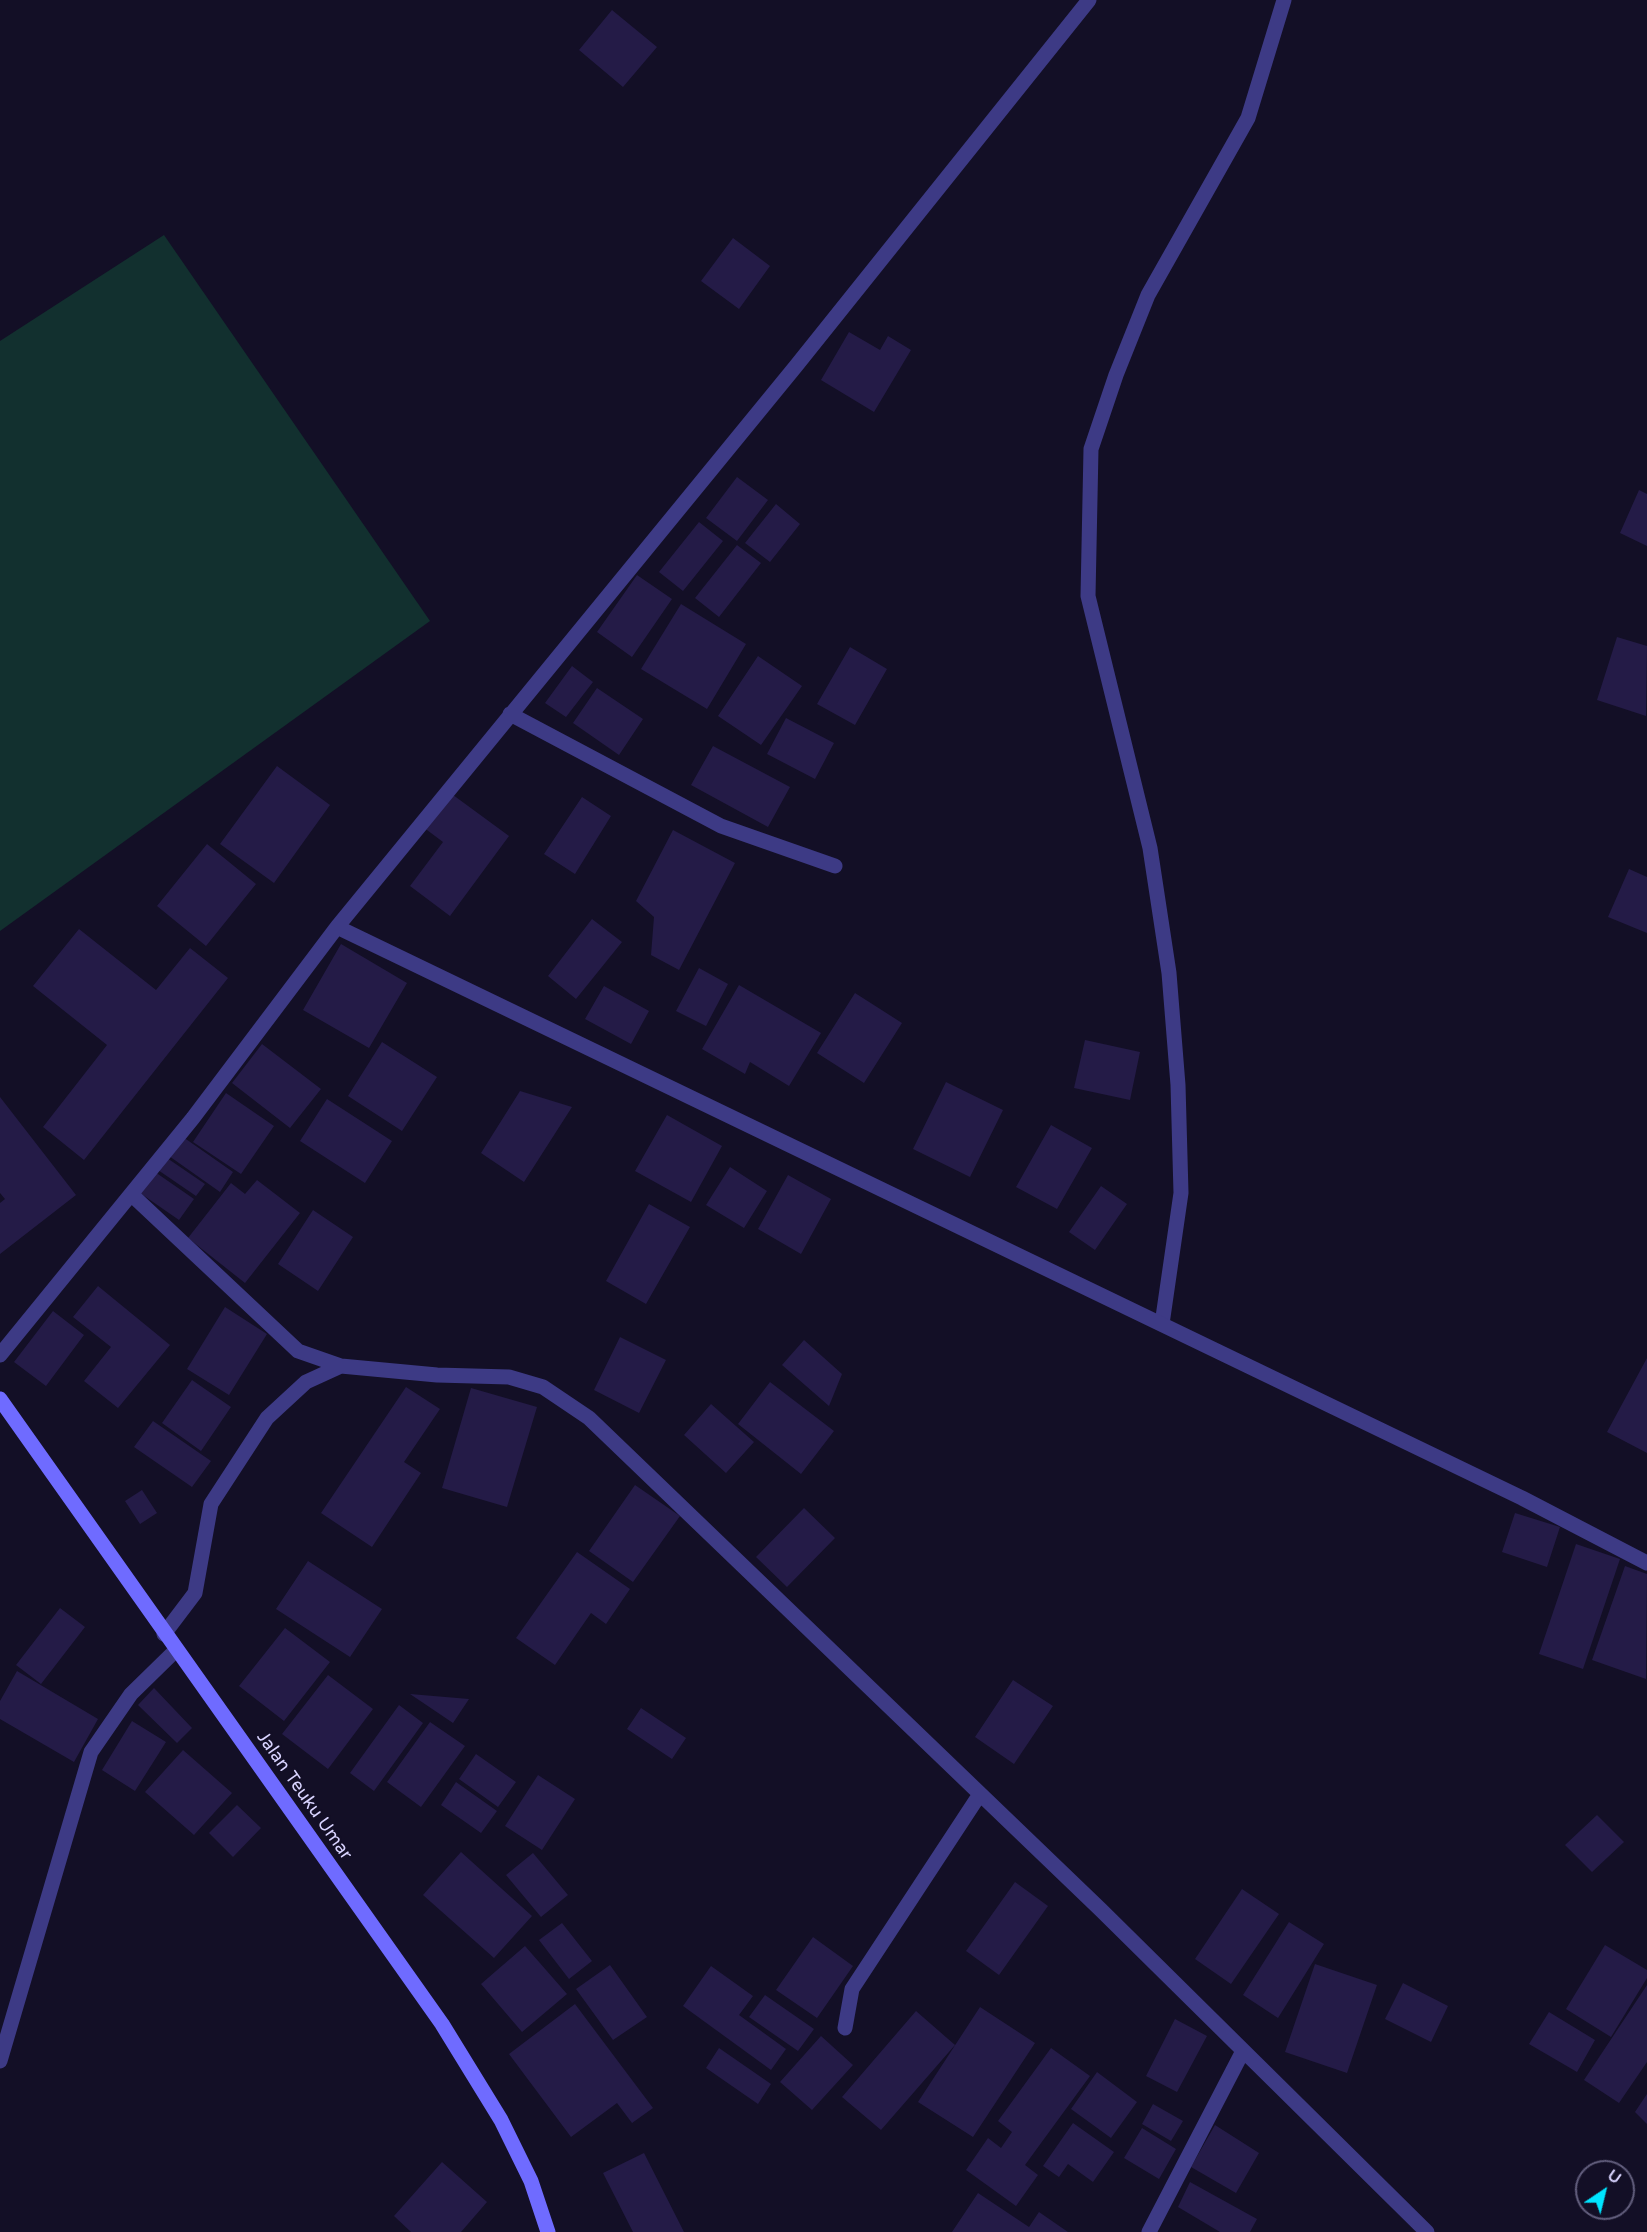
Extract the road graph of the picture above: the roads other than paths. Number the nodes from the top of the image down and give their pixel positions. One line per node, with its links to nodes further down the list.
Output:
1 (1089, 0): 3 (street)
2 (1284, 0): 7 (street)
3 (510, 714): 4 (street); 5 (street)
4 (835, 866)
5 (337, 927): 6 (street); 7 (street)
6 (132, 1195): 8 (street); 9 (street)
7 (1162, 1324): 11 (street)
8 (0, 1355)
9 (341, 1366): 12 (street); 14 (street)
10 (0, 1399): 12 (main road, Jalan Teuku Umar)
11 (1647, 1563)
12 (164, 1634): 13 (main road, Jalan Teuku Umar)
13 (176, 1650): 17 (street); 18 (main road, Jalan Teuku Umar)
14 (980, 1794): 15 (street); 16 (street)
15 (845, 2028)
16 (1243, 2051): 19 (street); 20 (street)
17 (0, 2061)
18 (548, 2232)
19 (1149, 2232)
20 (1427, 2232)

